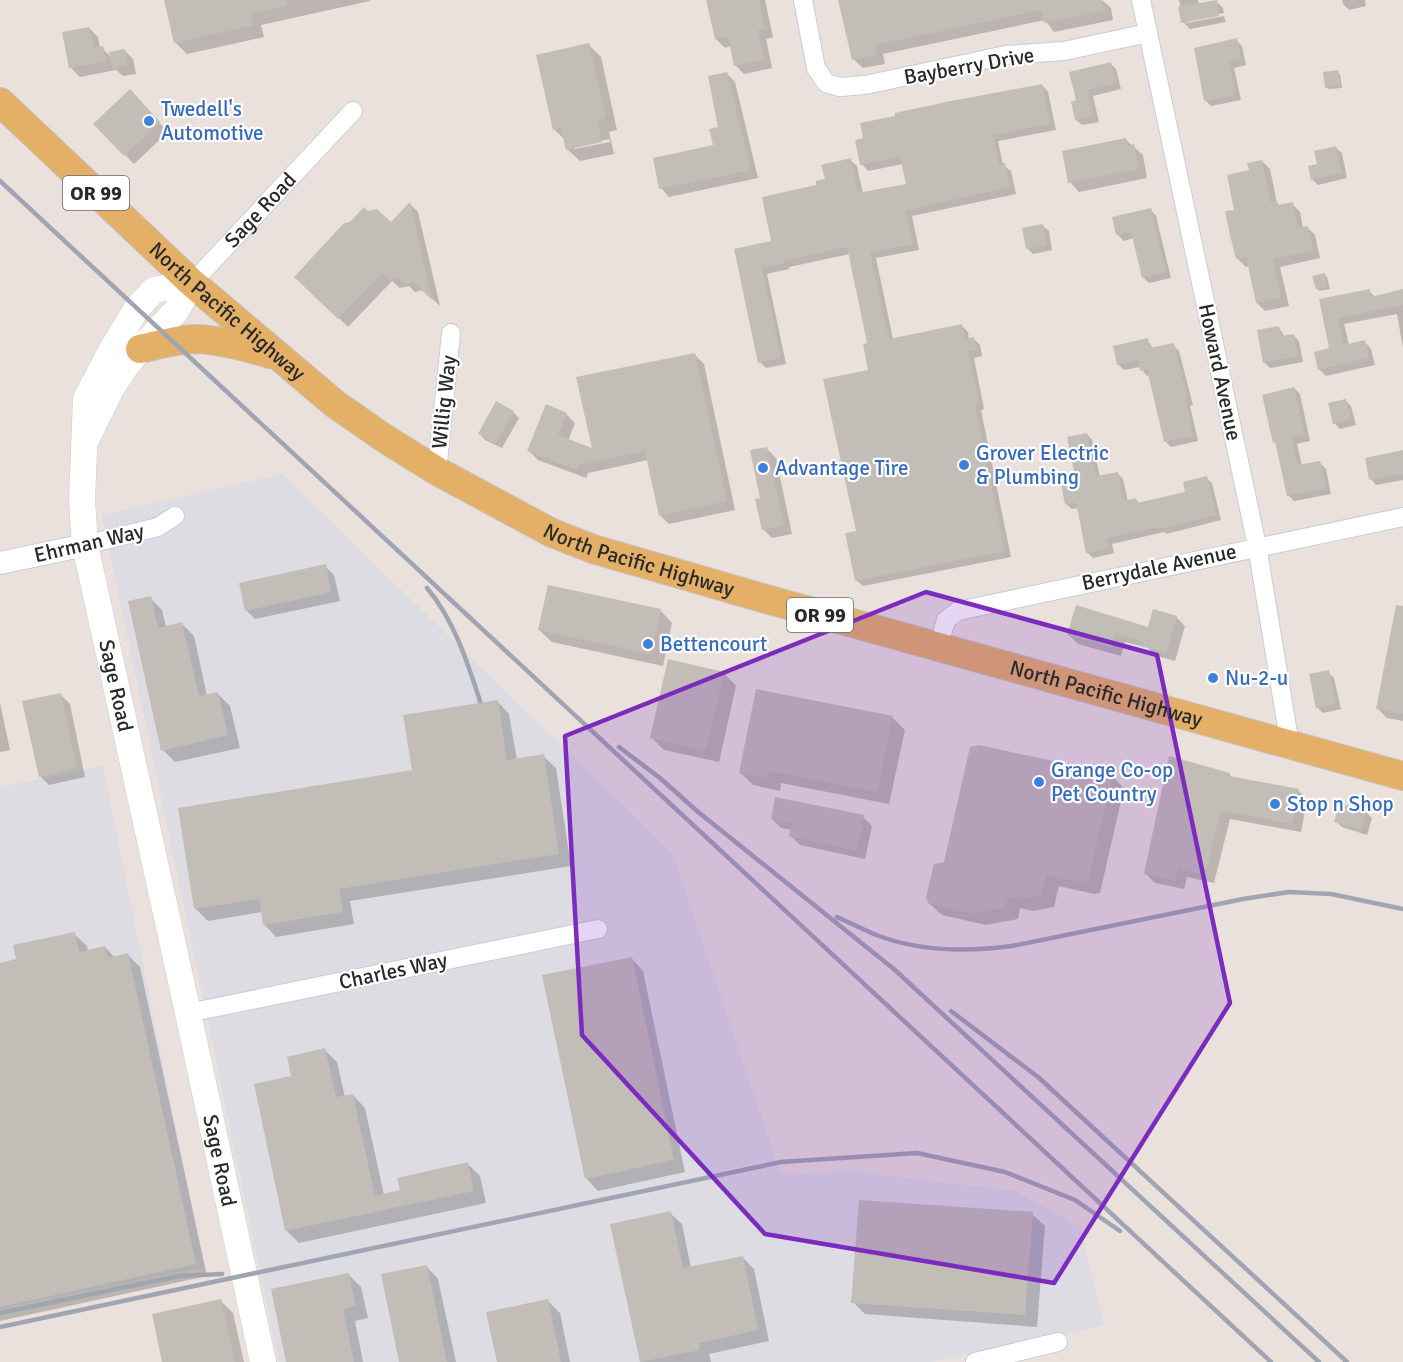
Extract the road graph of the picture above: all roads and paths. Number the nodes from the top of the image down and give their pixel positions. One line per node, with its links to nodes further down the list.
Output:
1 (803, 0): 3 (street, Bayberry Drive)
2 (1142, 0): 3 (street, Howard Avenue)
3 (1148, 33): 15 (street, Howard Avenue)
4 (0, 102): 6 (main road, North Pacific Highway / OR 99)
5 (353, 111): 6 (street, Sage Road)
6 (192, 283): 8 (main road); 9 (main road, North Pacific Highway / OR 99); 10 (main road, Sage Road)
7 (451, 333): 11 (street, Willig Way)
8 (140, 349): 9 (main road); 10 (main road)
9 (281, 358): 11 (main road, North Pacific Highway / OR 99)
10 (85, 444): 14 (main road, Sage Road)
11 (437, 471): 17 (main road, North Pacific Highway / OR 99)
12 (175, 516): 14 (street, Ehrman Way)
13 (1403, 517): 15 (street, Berrydale Avenue)
14 (85, 545): 16 (street, Ehrman Way); 21 (main road, Sage Road)
15 (1257, 546): 17 (street, Berrydale Avenue); 18 (street, Howard Avenue)
16 (0, 563)
17 (938, 648): 18 (main road, North Pacific Highway / OR 99)
18 (1290, 745): 19 (main road, North Pacific Highway / OR 99)
19 (1403, 776)
20 (598, 929): 21 (street, Charles Way)
21 (188, 1013): 23 (main road, Sage Road)
22 (1058, 1342): 24 (street)
23 (263, 1362)
24 (975, 1362)

